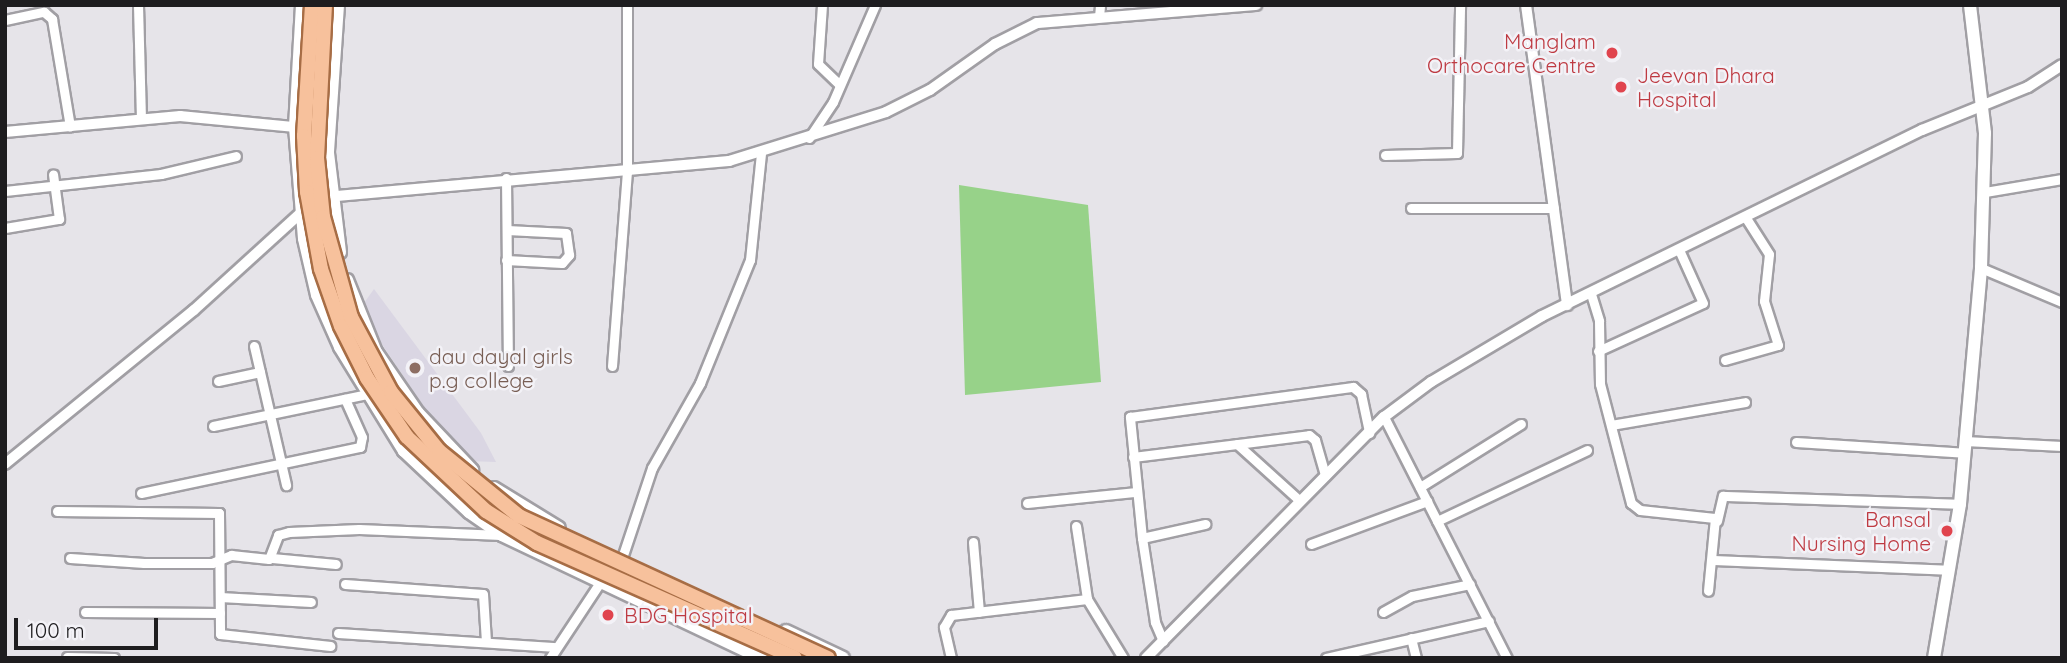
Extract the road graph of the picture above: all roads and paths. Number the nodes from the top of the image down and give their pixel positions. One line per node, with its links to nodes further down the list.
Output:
1 (138, 5): 19 (street)
2 (302, 5): 21 (main road)
3 (312, 5): 119 (main road, bridge)
4 (325, 5): 120 (main road, bridge)
5 (338, 5): 34 (main road)
6 (627, 5): 27 (street)
7 (822, 5): 17 (street)
8 (875, 5): 17 (street)
9 (1100, 5): 14 (street)
10 (1256, 5): 14 (street)
11 (1460, 5): 25 (street)
12 (1527, 5): 36 (street)
13 (1970, 5): 18 (main road)
14 (1099, 17): 23 (street)
15 (5, 20): 20 (street)
16 (2062, 64): 18 (street)
17 (840, 85): 23 (street)
18 (1983, 104): 33 (main road); 38 (street)
19 (141, 119): 20 (street); 21 (street)
20 (70, 126): 22 (street)
21 (295, 127): 37 (main road)
22 (5, 132)
23 (808, 139): 24 (street)
24 (761, 154): 27 (street); 92 (street)
25 (1385, 155)
26 (236, 156): 31 (street)
27 (627, 173): 29 (street); 51 (street)
28 (53, 174): 31 (street)
29 (506, 178): 34 (street); 40 (street)
30 (2062, 179): 33 (street)
31 (55, 187): 32 (street); 39 (street)
32 (5, 191)
33 (1985, 192): 43 (main road)
34 (331, 195): 37 (street); 92 (main road)
35 (1411, 208): 36 (street)
36 (1554, 208): 46 (street)
37 (300, 214): 54 (main road); 70 (street)
38 (1746, 218): 41 (street); 49 (street)
39 (5, 228)
40 (507, 230): 42 (street); 42 (street)
41 (1680, 252): 44 (street); 48 (street)
42 (506, 260): 50 (street)
43 (1982, 268): 45 (street); 66 (main road)
44 (1591, 294): 46 (street); 48 (street)
45 (2062, 302)
46 (1567, 305): 58 (street)
47 (254, 346): 52 (street)
48 (1598, 351): 60 (street)
49 (1725, 360)
50 (508, 366)
51 (612, 366)
52 (260, 372): 53 (street); 57 (street)
53 (218, 381)
54 (367, 394): 55 (street); 85 (main road)
55 (345, 399): 57 (street); 69 (street)
56 (1745, 401): 60 (street)
57 (271, 414): 61 (street); 69 (street)
58 (1384, 417): 62 (street); 73 (street)
59 (1521, 424): 73 (street)
60 (1611, 425): 82 (street)
61 (213, 426)
62 (1368, 433): 68 (street); 71 (street)
63 (1796, 442): 66 (street)
64 (1237, 444): 68 (street); 71 (street); 76 (street)
65 (2062, 446): 66 (street)
66 (1965, 447): 79 (main road)
67 (1587, 450): 81 (street)
68 (1133, 457): 74 (street)
69 (281, 463): 72 (street); 75 (street)
70 (5, 464)
71 (1325, 477): 76 (street)
72 (286, 485)
73 (1420, 487): 77 (street)
74 (1136, 492): 78 (street); 86 (street)
75 (141, 493)
76 (1300, 501): 110 (street)
77 (1427, 501): 81 (street); 88 (street)
78 (1027, 503)
79 (1960, 504): 82 (street); 95 (main road)
80 (57, 511): 90 (street)
81 (1437, 521): 98 (street)
82 (1717, 521): 93 (street)
83 (1205, 524): 86 (street)
84 (1076, 526): 101 (street)
85 (502, 535): 91 (street); 97 (main road)
86 (1142, 538): 110 (street)
87 (973, 542): 104 (street)
88 (1311, 544)
89 (70, 558): 90 (street)
90 (223, 558): 91 (street); 100 (street)
91 (272, 558): 94 (street)
92 (622, 558): 121 (main road)
93 (1712, 560): 95 (street); 99 (street)
94 (336, 565)
95 (1949, 570): 127 (main road)
96 (345, 584): 111 (street)
97 (599, 584): 113 (street); 118 (main road)
98 (1470, 584): 105 (street); 107 (street)
99 (1708, 591)
100 (220, 597): 102 (street); 106 (street)
101 (1087, 599): 104 (street); 123 (street)
102 (311, 602)
103 (85, 612): 106 (street)
104 (979, 612): 122 (street)
105 (1383, 612)
106 (220, 613): 112 (street)
107 (1489, 621): 109 (street); 115 (street)
108 (338, 633): 111 (street)
109 (1411, 638): 125 (street); 126 (street)
110 (1163, 640): 124 (street)
111 (486, 642): 113 (street)
112 (330, 646)
113 (557, 647): 117 (street)
114 (67, 657): 116 (street)
115 (1504, 657)
116 (114, 658)
117 (550, 658)
118 (761, 658)
119 (795, 658)
120 (828, 658)
121 (843, 658)
122 (951, 658)
123 (1123, 658)
124 (1146, 658)
125 (1326, 658)
126 (1416, 658)
127 (1934, 658)

